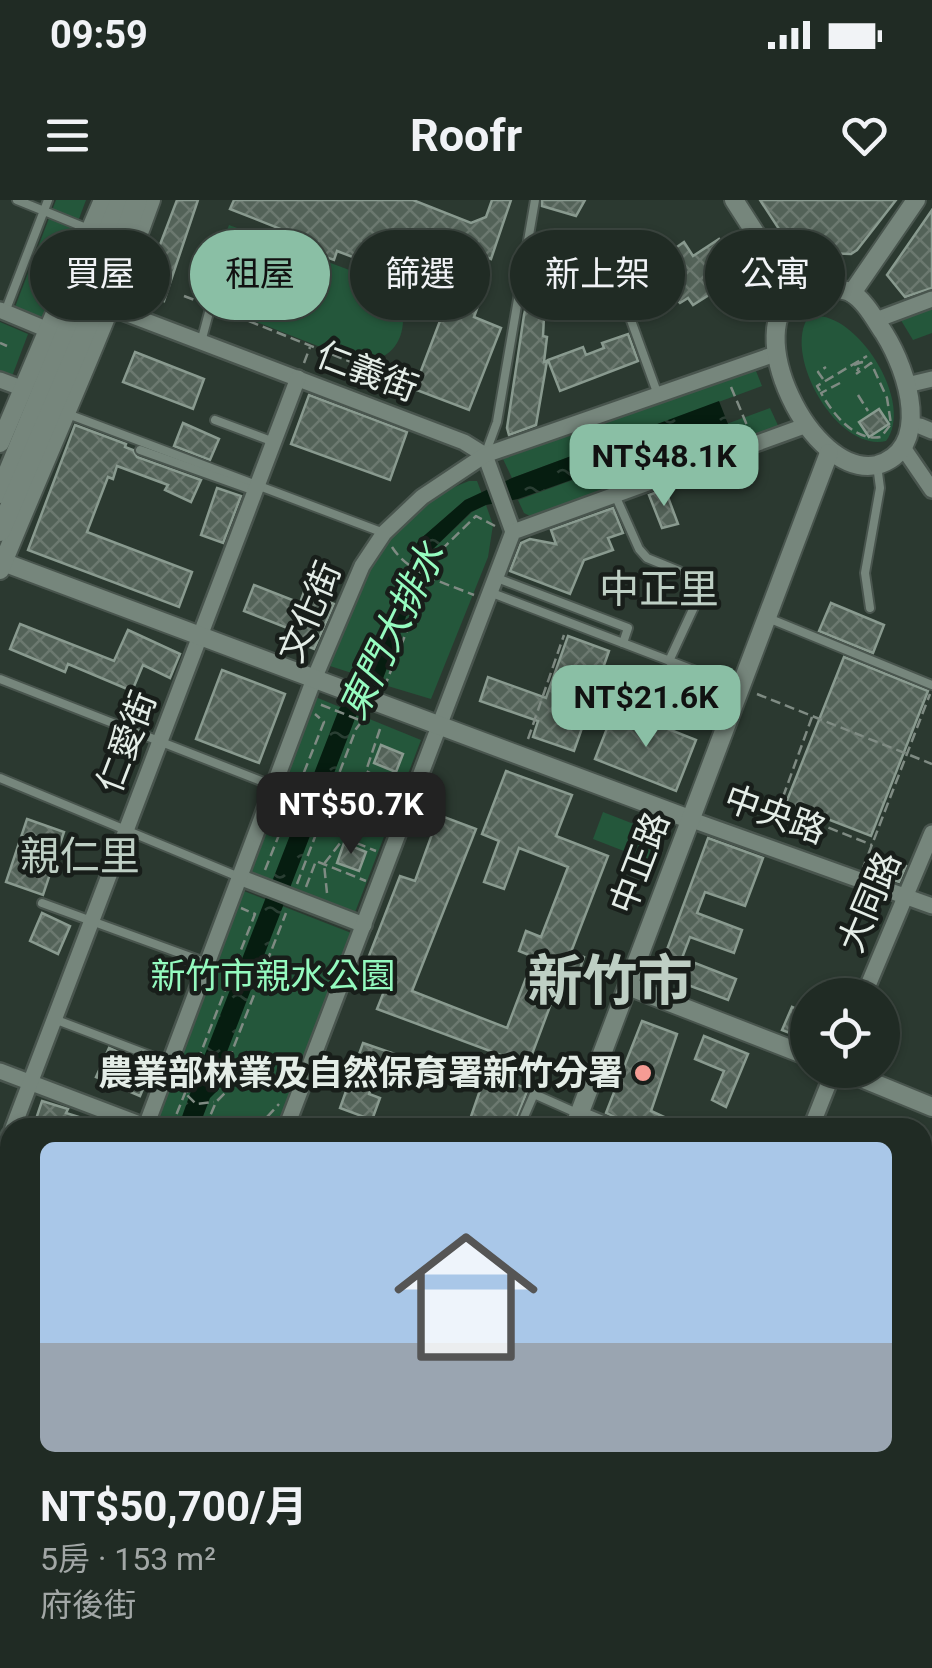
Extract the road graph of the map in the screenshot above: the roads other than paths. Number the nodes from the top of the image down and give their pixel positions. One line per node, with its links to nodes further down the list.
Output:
1 (17, 200): 10 (lane)
2 (48, 200): 11 (lane)
3 (103, 200): 12 (street)
4 (121, 200): 47 (main road)
5 (138, 200): 50 (main road)
6 (151, 200): 13 (street)
7 (535, 200): 43 (lane)
8 (916, 200): 16 (street)
9 (740, 202): 14 (street)
10 (29, 203): 11 (lane)
11 (44, 211): 12 (lane); 18 (lane)
12 (91, 230)
13 (140, 230)
14 (757, 230)
15 (845, 292): 16 (street)
16 (852, 293): 25 (street)
17 (932, 299): 25 (street)
18 (3, 308): 26 (street)
19 (52, 320): 26 (street)
20 (106, 320): 35 (street)
21 (143, 320): 27 (street, 仁義街)
22 (206, 320): 27 (lane)
23 (631, 320): 34 (lane)
24 (779, 320): 28 (street)
25 (876, 320): 32 (street)
26 (48, 330): 33 (street)
27 (201, 342): 29 (street, 仁義街)
28 (775, 354): 34 (street, 文化街); 37 (street)
29 (298, 378): 39 (street, 仁愛街); 43 (street, 仁義街)
30 (932, 379): 32 (street)
31 (0, 380): 33 (street)
32 (911, 384): 38 (street)
33 (24, 389): 40 (street)
34 (658, 395): 43 (street, 文化街)
35 (64, 412): 45 (lane); 52 (street)
36 (214, 420): 39 (lane)
37 (806, 425): 42 (street); 48 (street)
38 (926, 429): 41 (street)
39 (274, 442): 45 (street, 仁愛街)
40 (0, 444)
41 (906, 452): 44 (street); 46 (street)
42 (829, 453): 44 (street); 59 (street, 中正路)
43 (485, 455): 49 (street); 51 (street, 文化街)
44 (877, 465): 57 (lane)
45 (256, 488): 51 (lane); 60 (street, 仁愛街)
46 (932, 490)
47 (0, 493)
48 (615, 495): 49 (street); 53 (lane)
49 (505, 530): 54 (street)
50 (0, 531)
51 (384, 532): 63 (street, 文化街)
52 (1, 565): 60 (street)
53 (678, 571)
54 (488, 589): 55 (lane); 58 (lane); 67 (street)
55 (549, 598): 58 (lane); 61 (lane)
56 (695, 605): 62 (lane)
57 (870, 608)
58 (544, 613): 61 (lane)
59 (768, 618): 65 (lane); 66 (street, 中正路)
60 (200, 635): 63 (street); 68 (street, 仁愛街)
61 (623, 643): 62 (lane)
62 (670, 660): 66 (lane)
63 (314, 678): 67 (street, 中央路); 70 (street, 文化街)
64 (0, 680): 68 (lane)
65 (932, 687)
66 (742, 688): 71 (street, 中正路)
67 (440, 724): 71 (street, 中央路); 79 (street)
68 (160, 742): 70 (lane); 72 (street, 仁愛街)
69 (0, 778): 72 (lane)
70 (274, 786): 74 (street, 文化街)
71 (692, 820): 75 (street, 中央路); 82 (street, 中正路)
72 (126, 830): 74 (lane); 78 (street, 仁愛街)
73 (932, 833): 75 (street, 大同路)
74 (240, 877): 79 (street); 80 (street, 文化街)
75 (904, 896): 77 (street, 中央路); 81 (street, 大同路)
76 (42, 903): 78 (lane)
77 (932, 906)
78 (92, 921): 80 (lane); 83 (street, 仁愛街)
79 (364, 925): 95 (street)
80 (207, 963): 85 (street, 文化街)
81 (871, 978)
82 (628, 986): 84 (street); 97 (street, 中正路)
83 (54, 1019): 85 (lane); 87 (street, 仁愛街)
84 (790, 1049)
85 (170, 1063): 94 (street, 文化街)
86 (0, 1071): 87 (street)
87 (30, 1082): 92 (street, 仁愛街); 93 (street)
88 (827, 1088): 98 (street)
89 (886, 1088): 90 (street)
90 (932, 1107)
91 (524, 1117): 96 (lane)
92 (17, 1118)
93 (124, 1118)
94 (150, 1118)
95 (290, 1118)
96 (572, 1118)
97 (578, 1118)
98 (815, 1118)

